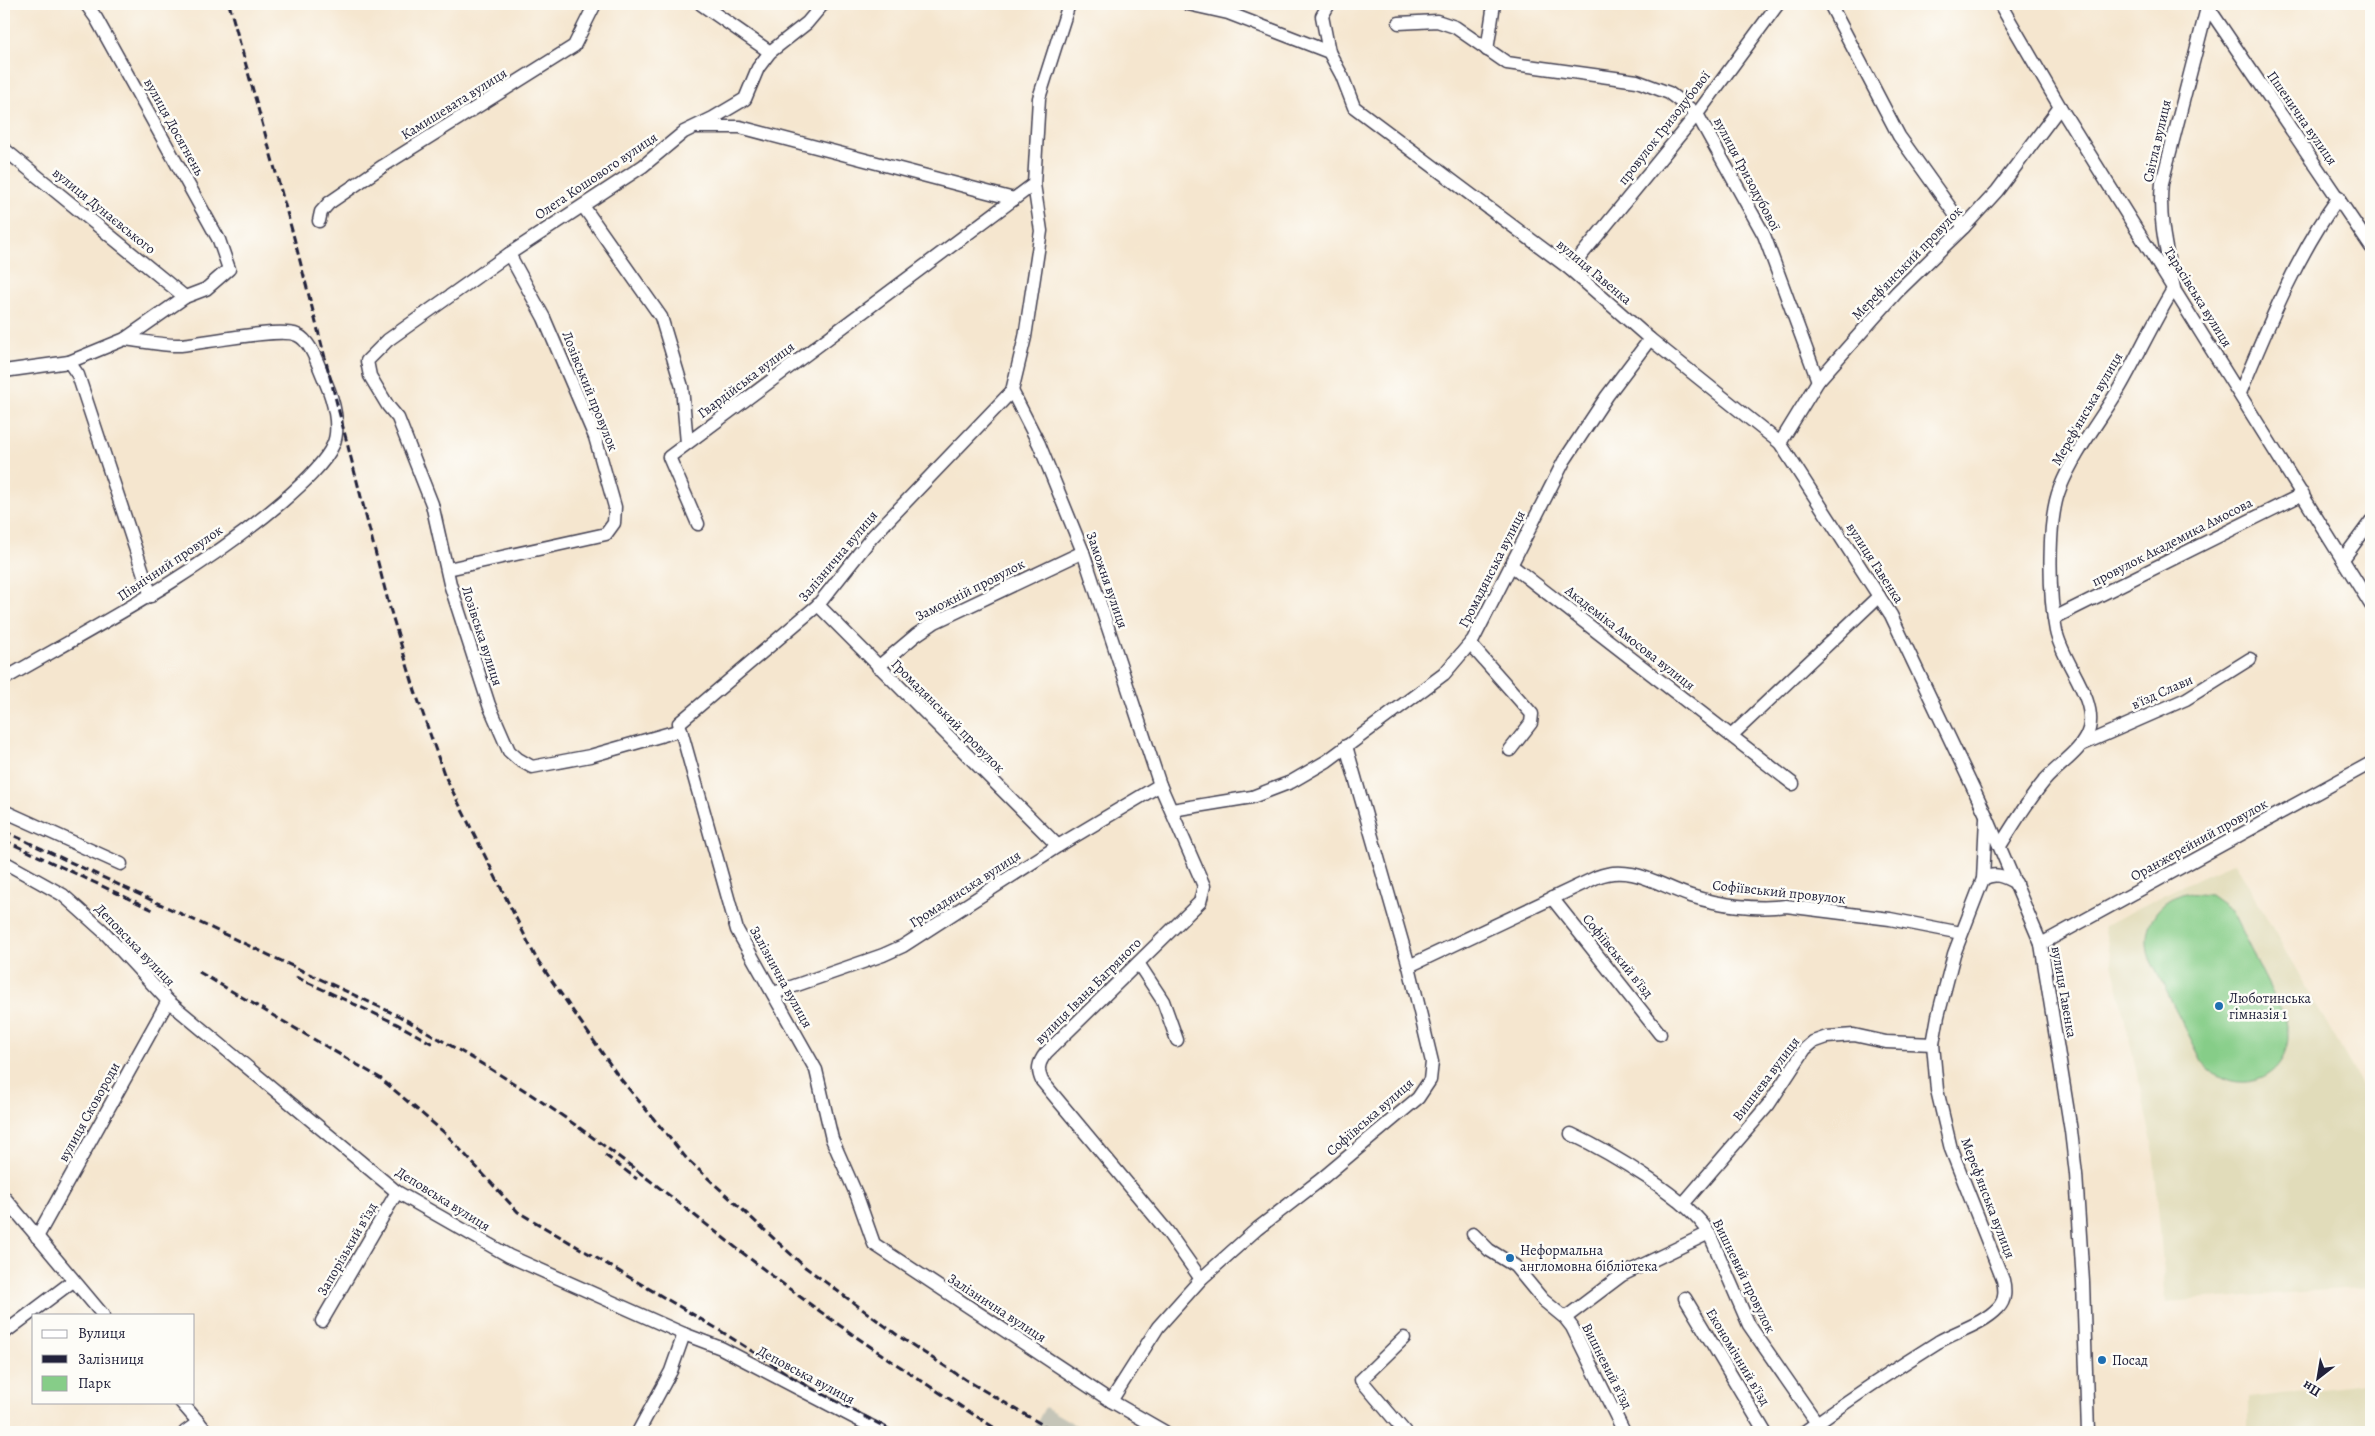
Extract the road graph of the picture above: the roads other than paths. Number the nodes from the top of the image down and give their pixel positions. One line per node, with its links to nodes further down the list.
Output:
1 (86, 4): 31 (street, вулиця Досягнень)
2 (595, 4): 25 (street, Камишевата вулиця)
3 (701, 4): 15 (street)
4 (823, 4): 15 (street, Олега Кошового вулиця)
5 (1069, 4): 21 (street)
6 (1188, 4): 16 (street)
7 (1328, 4): 16 (street, вулиця Гавенка)
8 (1494, 4): 14 (street)
9 (1778, 4): 18 (street, провулок Гризодубової)
10 (1830, 4): 26 (street)
11 (2000, 4): 17 (street, Тарасівська вулиця)
12 (2208, 5): 22 (street, Пшенична вулиця); 30 (street, Світла вулиця)
13 (1399, 23): 14 (street, вулиця Гризодубової)
14 (1486, 50): 18 (street, вулиця Гризодубової)
15 (770, 52): 19 (street, Олега Кошового вулиця)
16 (1329, 52): 29 (street, вулиця Гавенка)
17 (2060, 107): 26 (street, Мереф'янський провулок); 30 (street, Тарасівська вулиця)
18 (1697, 114): 29 (street, провулок Гризодубової); 37 (street, вулиця Гризодубової)
19 (696, 127): 23 (street); 24 (street, Олега Кошового вулиця)
20 (4, 149): 31 (street, вулиця Дунаєвського)
21 (1034, 184): 23 (street, Гвардійська вулиця); 38 (street)
22 (2339, 197): 27 (street, Пшенична вулиця); 39 (street)
23 (1014, 199): 40 (street, Гвардійська вулиця)
24 (583, 206): 28 (street, Олега Кошового вулиця); 40 (street, Гвардійська вулиця)
25 (319, 221)
26 (1964, 227): 37 (street, Мереф'янський провулок)
27 (2371, 247)
28 (509, 254): 34 (street, Олега Кошового вулиця); 48 (street, Лозівський провулок)
29 (1570, 268): 33 (street, вулиця Гавенка)
30 (2174, 288): 39 (street, Тарасівська вулиця); 53 (street, Мереф'янська вулиця)
31 (185, 297): 32 (street)
32 (125, 339): 35 (street); 49 (street, Північний провулок)
33 (1650, 340): 41 (street, вулиця Гавенка); 47 (street, Громадянська вулиця)
34 (367, 361): 48 (street, Лозівська вулиця)
35 (69, 362): 36 (street); 49 (street)
36 (4, 371)
37 (1818, 381): 41 (street, Мереф'янський провулок)
38 (1012, 391): 45 (street, Заможня вулиця); 51 (street, Залізнична вулиця)
39 (2240, 394): 42 (street, Тарасівська вулиця)
40 (687, 443): 44 (street)
41 (1780, 443): 50 (street, вулиця Гавенка)
42 (2304, 494): 46 (street, Тарасівська вулиця); 53 (street, провулок Академика Амосова)
43 (2371, 521): 46 (street)
44 (698, 524)
45 (1083, 552): 56 (street, Заможній провулок); 65 (street, Заможня вулиця)
46 (2343, 559): 52 (street, Тарасівська вулиця)
47 (1510, 565): 54 (street, Громадянська вулиця); 59 (street, Академіка Амосова вулиця)
48 (448, 568): 58 (street, Лозівська вулиця)
49 (152, 596): 57 (street, Північний провулок)
50 (1879, 596): 59 (street); 68 (street, вулиця Гавенка)
51 (818, 605): 56 (street, Громадянський провулок); 58 (street, Залізнична вулиця)
52 (2371, 605)
53 (2054, 618): 60 (street, Мереф'янська вулиця)
54 (1470, 644): 61 (street, Громадянська вулиця); 62 (street)
55 (2250, 659): 60 (street, в'їзд Слави)
56 (878, 667): 69 (street, Громадянський провулок)
57 (4, 679)
58 (681, 730): 80 (street, Залізнична вулиця)
59 (1732, 734): 64 (street, Академіка Амосова вулиця)
60 (2081, 745): 70 (street, Мереф'янська вулиця)
61 (1346, 746): 66 (street, Громадянська вулиця); 79 (street, Софіївська вулиця)
62 (1510, 750)
63 (2371, 763): 77 (street, Оранжерейний провулок)
64 (1793, 784)
65 (1160, 785): 66 (street, вулиця Івана Багряного); 69 (street, Громадянська вулиця)
66 (1172, 810): 78 (street, вулиця Івана Багряного)
67 (4, 812): 72 (street)
68 (1986, 815): 70 (street, вулиця Гавенка); 73 (street, Мереф'янська вулиця)
69 (1058, 846): 80 (street, Громадянська вулиця)
70 (2000, 846): 74 (street, вулиця Гавенка)
71 (4, 862): 81 (street, Деповська вулиця)
72 (120, 864)
73 (1983, 879): 74 (street); 76 (street, Мереф'янська вулиця)
74 (2016, 883): 77 (street, вулиця Гавенка)
75 (1552, 898): 76 (street, Софіївський провулок); 79 (street, Софіївський провулок); 82 (street, Софіївський в'їзд)
76 (1961, 934): 84 (street, Мереф'янська вулиця)
77 (2041, 944): 113 (street, вулиця Гавенка)
78 (1138, 963): 83 (street); 92 (street, вулиця Івана Багряного)
79 (1409, 966): 92 (street, Софіївська вулиця)
80 (774, 993): 101 (street, Залізнична вулиця)
81 (168, 1001): 86 (street, Деповська вулиця); 91 (street, вулиця Сковороди)
82 (1660, 1034)
83 (1177, 1040)
84 (1933, 1044): 88 (street, Вишнева вулиця); 103 (street, Мереф'янська вулиця)
85 (1571, 1134): 88 (street, Вишневий провулок)
86 (398, 1192): 97 (street, Запорізький вʼїзд); 99 (street, Деповська вулиця)
87 (4, 1197): 91 (street)
88 (1683, 1204): 89 (street, Вишневий провулок)
89 (1709, 1233): 96 (street); 103 (street, Вишневий провулок)
90 (1473, 1234): 96 (street, Вишневий в’їзд)
91 (37, 1237): 93 (street)
92 (1201, 1279): 101 (street, Софіївська вулиця)
93 (73, 1281): 95 (street); 98 (street)
94 (1685, 1298): 111 (street, Економічний в'їзд)
95 (102, 1314)
96 (1565, 1318): 110 (street, Вишневий в’їзд)
97 (322, 1321)
98 (4, 1332)
99 (684, 1334): 106 (street); 107 (street, Деповська вулиця)
100 (1404, 1338): 109 (street)
101 (1111, 1401): 108 (street, Залізнична вулиця)
102 (183, 1404): 104 (street)
103 (1817, 1423): 112 (street, Мереф'янська вулиця)
104 (203, 1427): 105 (street)
105 (185, 1432)
106 (638, 1432)
107 (882, 1432)
108 (1166, 1432)
109 (1405, 1432)
110 (1624, 1432)
111 (1765, 1432)
112 (1804, 1432)
113 (2088, 1432)

